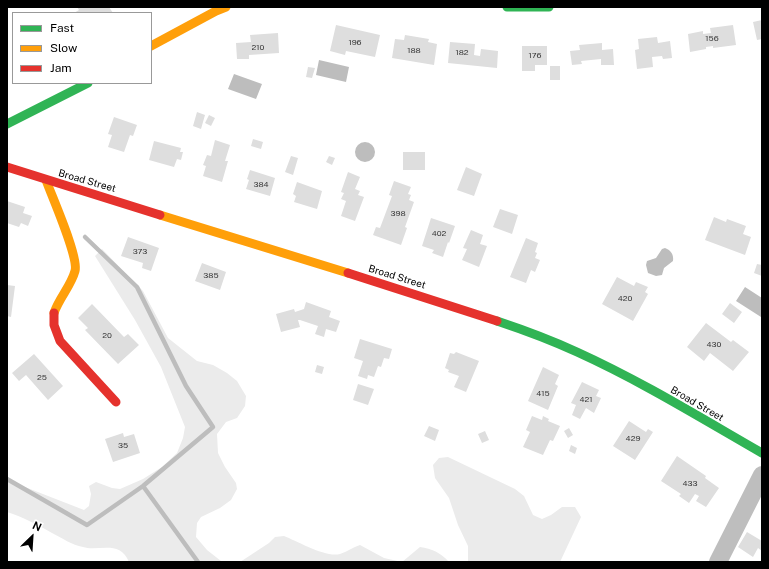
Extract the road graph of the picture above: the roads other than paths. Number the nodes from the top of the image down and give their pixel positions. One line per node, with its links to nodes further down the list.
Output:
1 (226, 7): 4 (main road)
2 (507, 7): 3 (main road)
3 (549, 7)
4 (152, 45)
5 (86, 84): 6 (main road)
6 (7, 124)
7 (7, 167): 8 (main road, Broad Street)
8 (46, 180): 9 (main road); 10 (main road, Broad Street)
9 (116, 402)
10 (762, 453)
11 (762, 475): 12 (street)
12 (718, 562)

